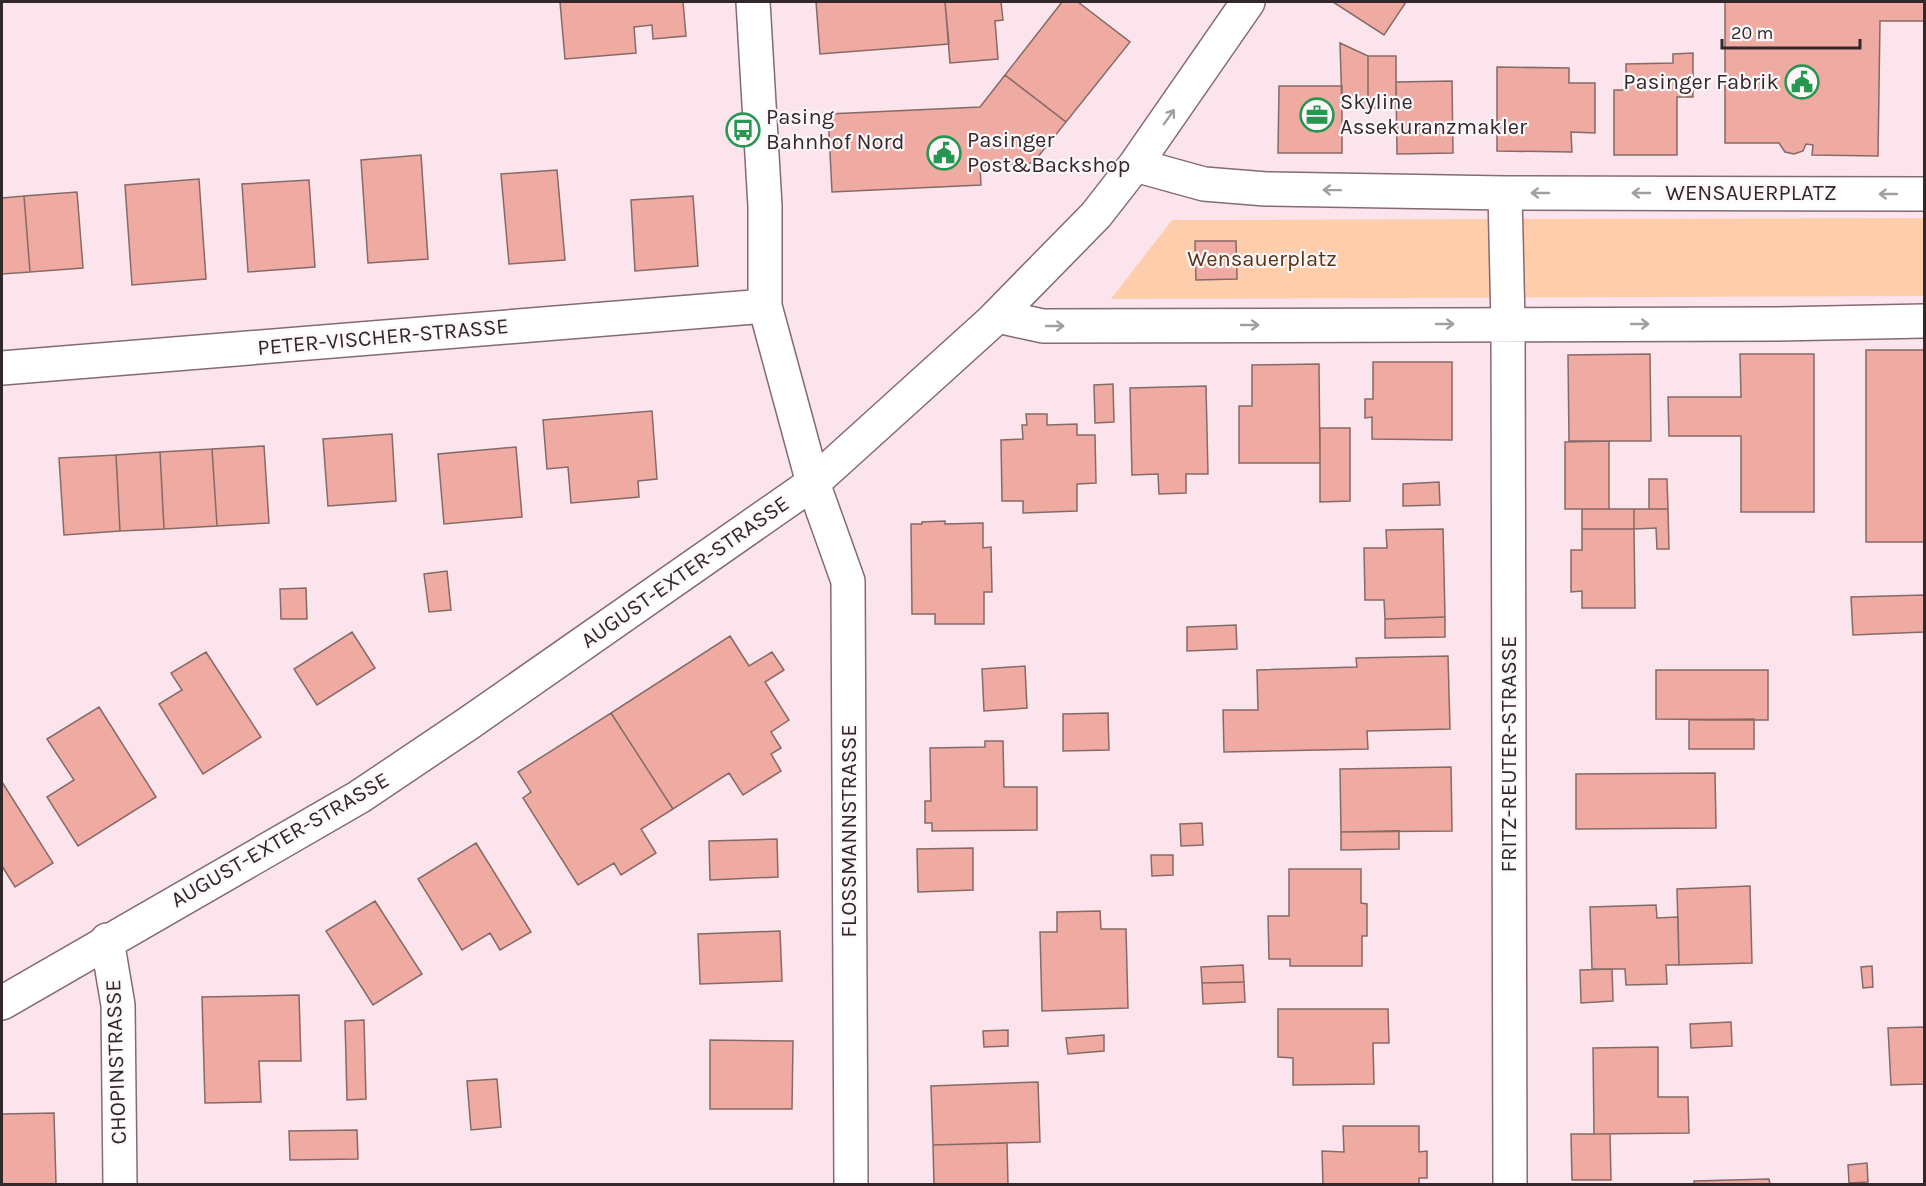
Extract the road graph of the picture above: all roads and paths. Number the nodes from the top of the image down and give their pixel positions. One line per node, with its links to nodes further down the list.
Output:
1 (753, 2): 6 (street, FLOSSMANNSTRASSE)
2 (1248, 2): 3 (street, AUGUST-EXTER-STRASSE, one-way to 2)
3 (1135, 165): 4 (street, WENSAUERPLATZ, one-way to 3); 7 (street, AUGUST-EXTER-STRASSE)
4 (1505, 193): 5 (street, WENSAUERPLATZ, one-way to 4); 9 (street)
5 (1924, 194)
6 (765, 306): 10 (street, PETER-VISCHER-STRASSE); 11 (street, FLOSSMANNSTRASSE)
7 (998, 316): 9 (street, one-way to 9); 11 (street, AUGUST-EXTER-STRASSE)
8 (1924, 321): 9 (street, one-way to 8)
9 (1508, 324): 16 (street, FRITZ-REUTER-STRASSE)
10 (2, 368)
11 (813, 483): 12 (street, AUGUST-EXTER-STRASSE); 15 (street, FLOSSMANNSTRASSE)
12 (107, 940): 13 (street, AUGUST-EXTER-STRASSE); 14 (street, CHOPINSTRASSE)
13 (2, 1003)
14 (120, 1185)
15 (851, 1185)
16 (1510, 1185)

